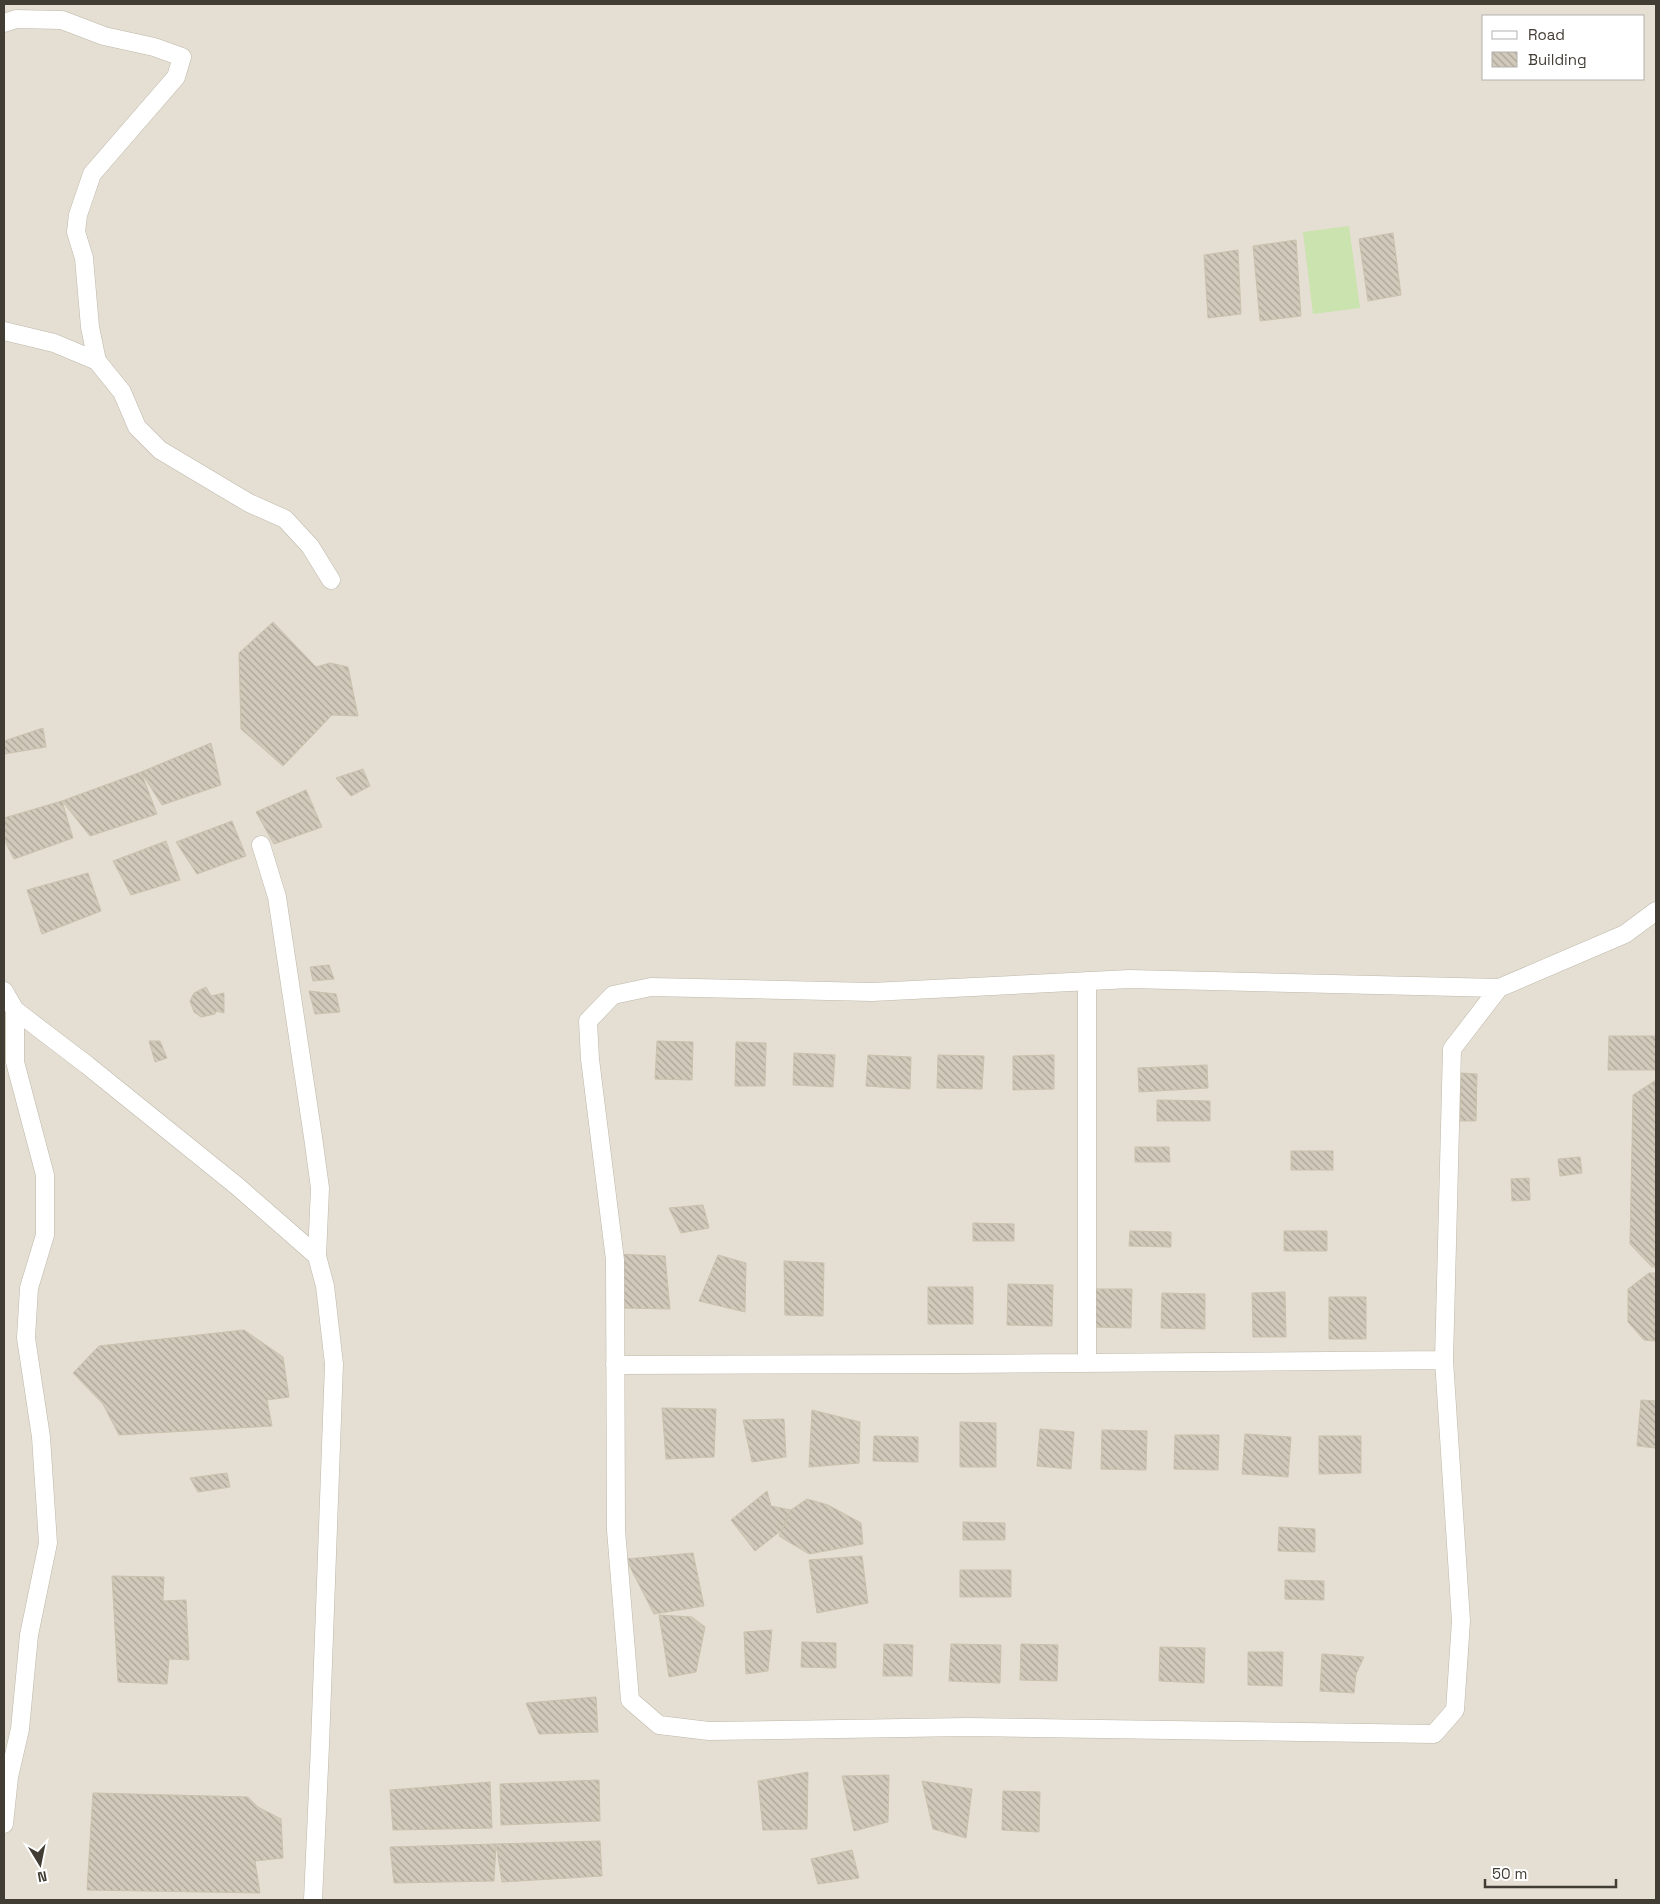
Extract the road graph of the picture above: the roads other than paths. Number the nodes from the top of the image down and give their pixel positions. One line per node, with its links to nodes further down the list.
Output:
1 (4, 23): 3 (street)
2 (4, 331): 3 (street)
3 (97, 361): 4 (street)
4 (331, 580)
5 (261, 845): 11 (street)
6 (1656, 911): 8 (street)
7 (1087, 981): 8 (street); 13 (street); 14 (street)
8 (1499, 988): 12 (street)
9 (4, 991): 10 (street)
10 (15, 1010): 11 (street); 15 (street)
11 (317, 1256): 16 (street)
12 (1444, 1360): 13 (street); 14 (street)
13 (1087, 1363): 14 (street)
14 (615, 1365)
15 (4, 1824)
16 (313, 1900)

